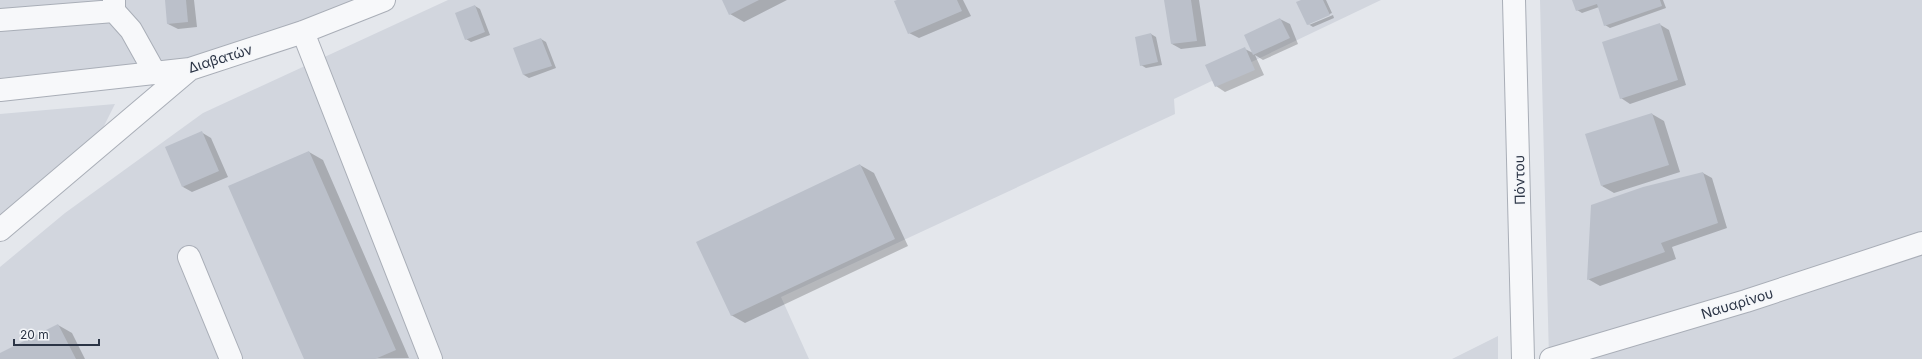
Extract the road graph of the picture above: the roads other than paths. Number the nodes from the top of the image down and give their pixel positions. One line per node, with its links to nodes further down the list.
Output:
1 (384, 0): 5 (street, Διαβατών)
2 (1514, 0): 14 (street, Πόντου)
3 (114, 5): 4 (street); 7 (street)
4 (0, 20)
5 (302, 32): 6 (street, Διαβατών); 13 (street)
6 (190, 69): 7 (street, Διαβατών); 9 (street)
7 (155, 73): 8 (street, Διαβατών)
8 (0, 90)
9 (0, 230)
10 (1922, 243): 15 (street, Ναυαρίνου)
11 (189, 257): 12 (street)
12 (231, 359)
13 (431, 359)
14 (1523, 359)
15 (1551, 359)

